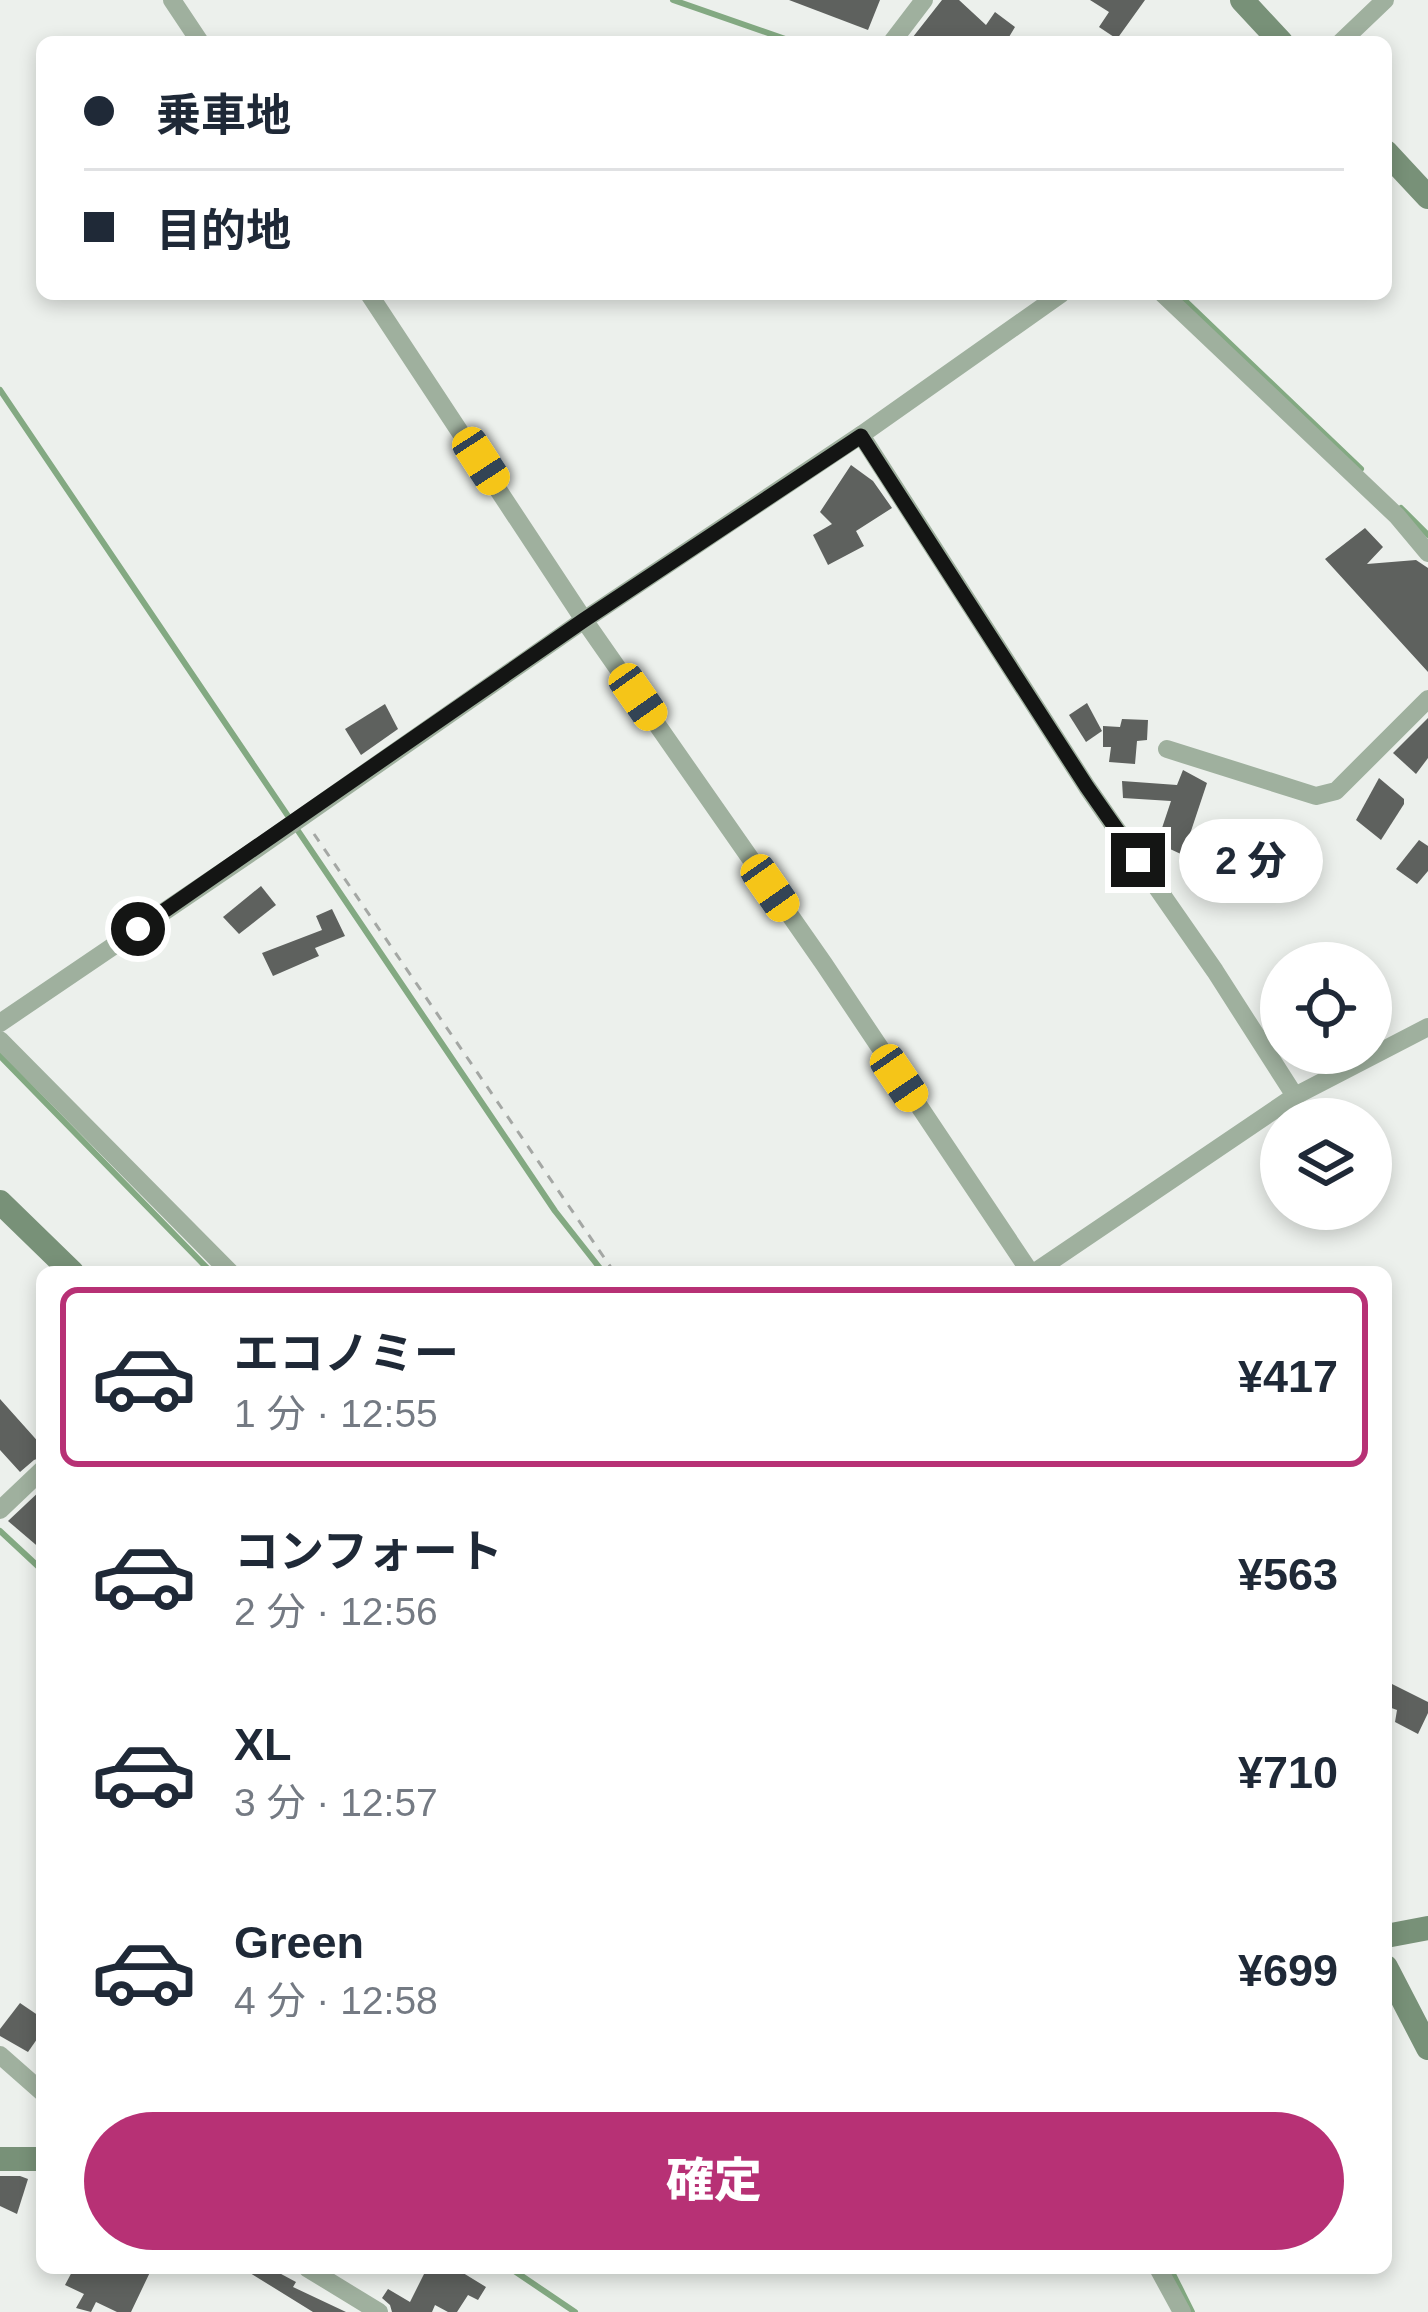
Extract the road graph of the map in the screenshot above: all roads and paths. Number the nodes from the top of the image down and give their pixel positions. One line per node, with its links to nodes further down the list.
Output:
1 (172, 0): 5 (street)
2 (1242, 0): 7 (main road)
3 (1385, 0): 8 (street)
4 (917, 3): 6 (street)
5 (196, 36)
6 (896, 36)
7 (1275, 36)
8 (1347, 36)
9 (1392, 158): 10 (main road)
10 (1428, 197)
11 (373, 300): 16 (street)
12 (1052, 300): 14 (street)
13 (1169, 300): 15 (street)
14 (861, 436): 16 (street); 23 (street)
15 (1428, 553)
16 (584, 620): 19 (street); 28 (street)
17 (1428, 699): 18 (street)
18 (1167, 749)
19 (302, 818): 20 (street); 27 (path)
20 (0, 1023)
21 (1428, 1027): 23 (street)
22 (0, 1040): 26 (street)
23 (1295, 1096): 29 (street)
24 (0, 1202): 25 (main road)
25 (66, 1266)
26 (224, 1266)
27 (610, 1266)
28 (1029, 1266)
29 (1042, 1266)
30 (36, 1476): 31 (street)
31 (0, 1510)
32 (1428, 1928): 33 (main road)
33 (1392, 1935)
34 (1392, 1979): 35 (main road)
35 (1428, 2048)
36 (0, 2055): 37 (street)
37 (36, 2087)
38 (0, 2158): 39 (main road)
39 (36, 2159)
40 (317, 2274): 42 (street)
41 (1161, 2274): 43 (street)
42 (379, 2312)
43 (1182, 2312)

